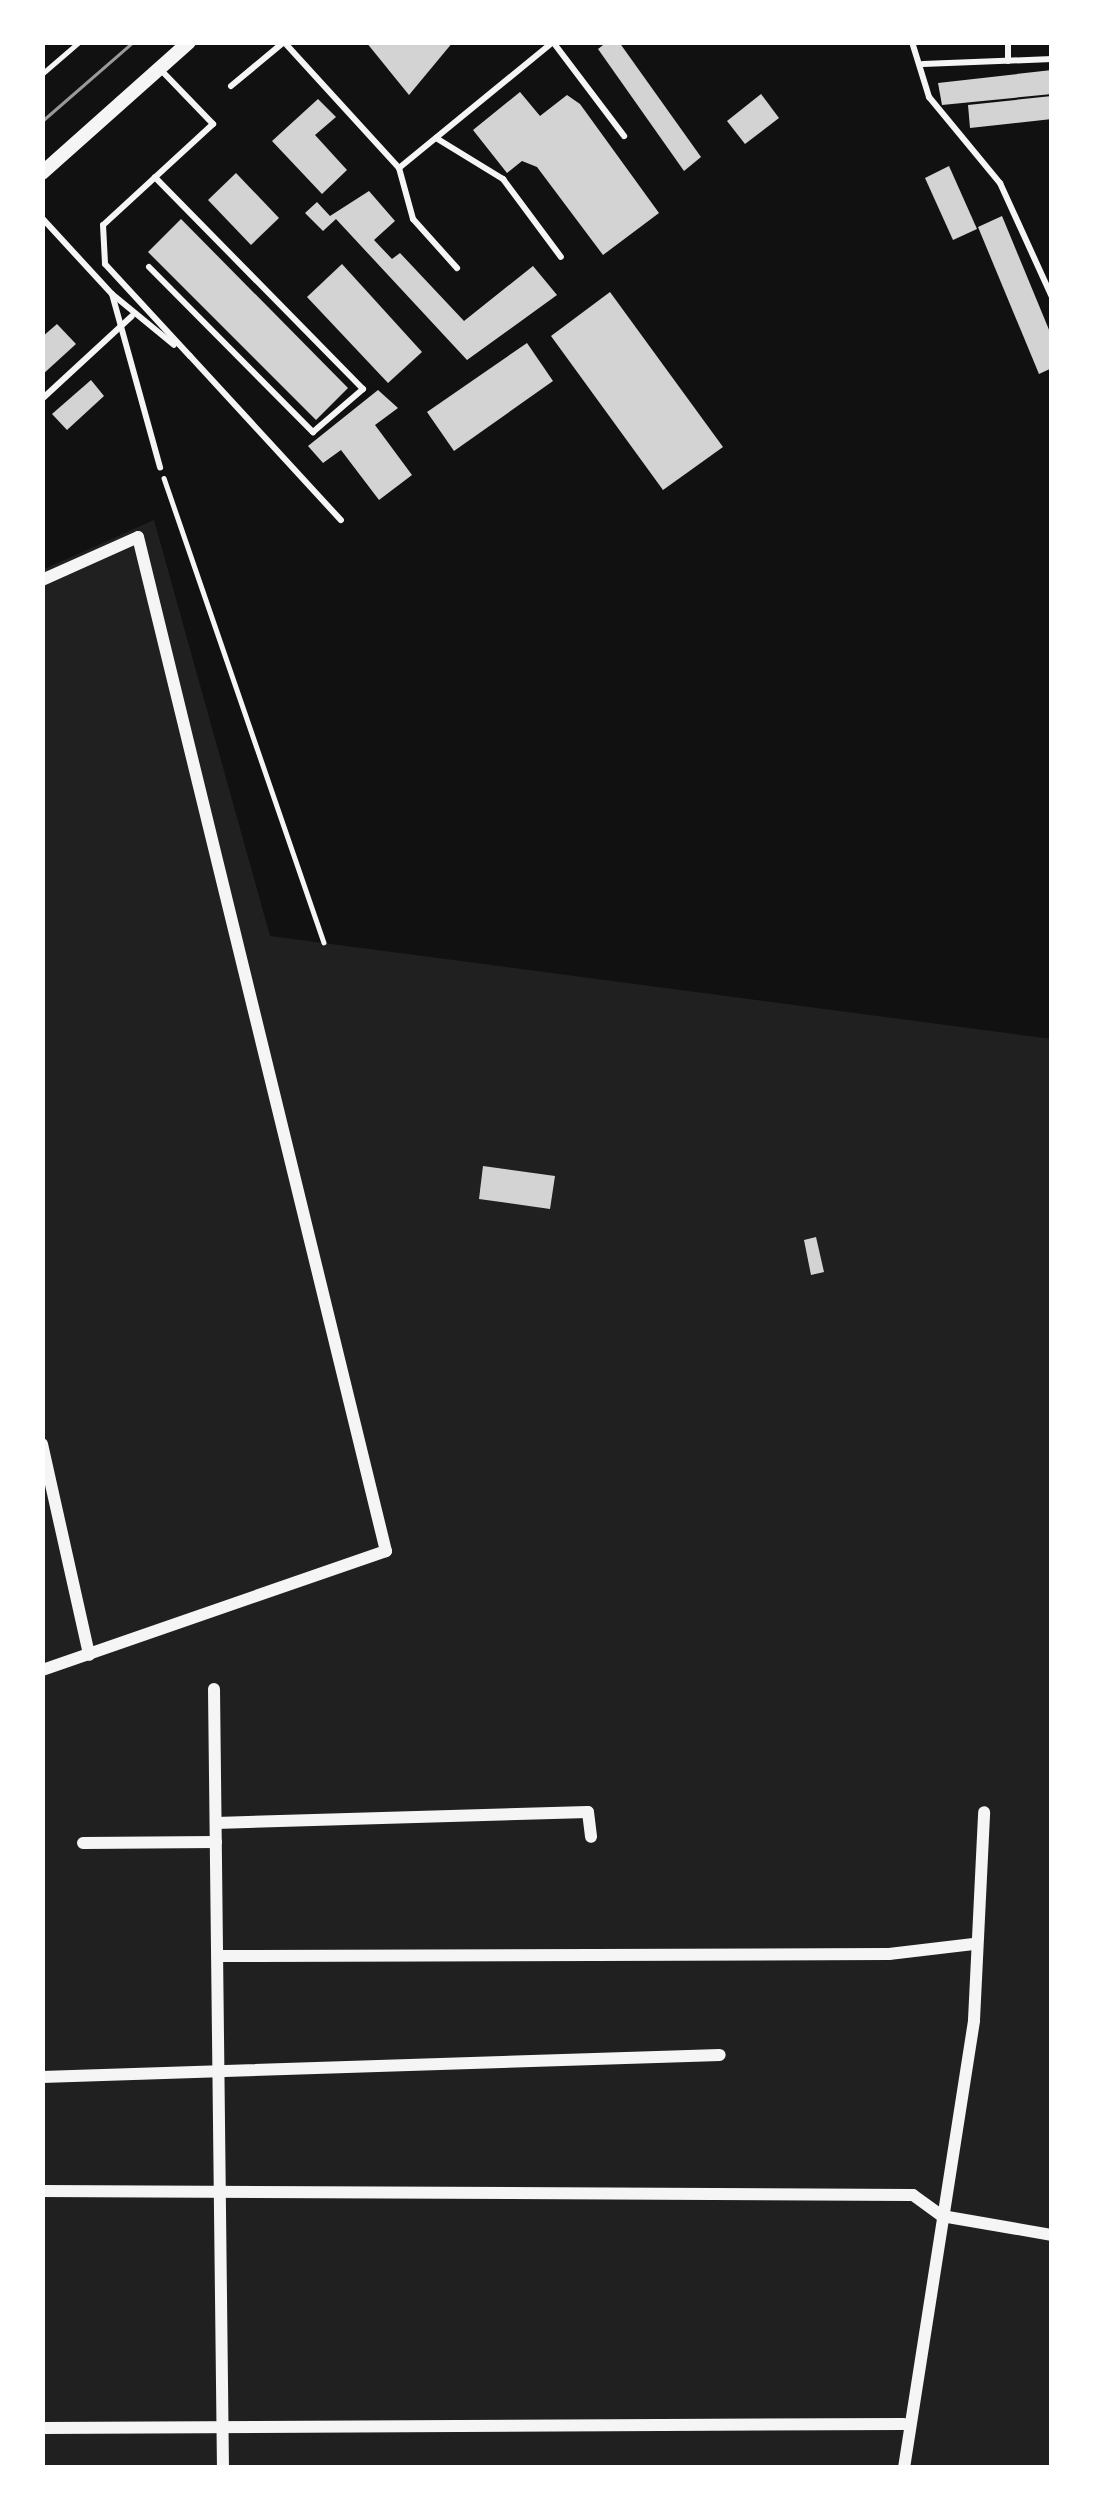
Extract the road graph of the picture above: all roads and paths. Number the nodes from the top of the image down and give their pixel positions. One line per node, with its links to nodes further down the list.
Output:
1 (79, 42): 11 (path)
2 (189, 42): 10 (street)
3 (284, 42): 12 (lane); 15 (lane)
4 (553, 42): 13 (lane); 14 (lane)
5 (912, 42): 9 (lane)
6 (1008, 42): 8 (lane)
7 (1052, 59): 8 (lane)
8 (1008, 61): 9 (lane)
9 (923, 64): 23 (lane)
10 (159, 68): 16 (street); 17 (lane)
11 (42, 74)
12 (231, 86)
13 (624, 136)
14 (436, 138): 15 (lane); 19 (lane)
15 (399, 168): 21 (lane)
16 (42, 173)
17 (155, 177): 20 (lane); 26 (lane)
18 (42, 218): 22 (lane)
19 (561, 257)
20 (149, 266)
21 (457, 268)
22 (112, 294): 24 (lane); 25 (lane)
23 (1052, 297)
24 (133, 316): 25 (lane); 26 (lane)
25 (120, 329): 27 (lane); 28 (lane)
26 (190, 356): 29 (lane)
27 (42, 399)
28 (160, 467): 31 (path)
29 (340, 520)
30 (42, 580): 33 (street)
31 (324, 942)
32 (42, 1444): 33 (street)
33 (89, 1655): 34 (street)
34 (42, 1670)
35 (214, 1689): 37 (street)
36 (984, 1812): 41 (street)
37 (216, 1823): 38 (street); 39 (street)
38 (591, 1837)
39 (216, 1842): 40 (street); 42 (street)
40 (83, 1843)
41 (973, 1944): 42 (street); 48 (street)
42 (218, 1956): 45 (street)
43 (720, 2054): 45 (street)
44 (42, 2077): 45 (street)
45 (216, 2078): 47 (street)
46 (42, 2191): 47 (street)
47 (218, 2192): 48 (street); 51 (street)
48 (942, 2216): 49 (street); 50 (street)
49 (1052, 2235)
50 (904, 2424): 51 (street); 54 (street)
51 (224, 2425): 52 (street); 53 (street)
52 (42, 2428)
53 (223, 2468)
54 (904, 2468)

